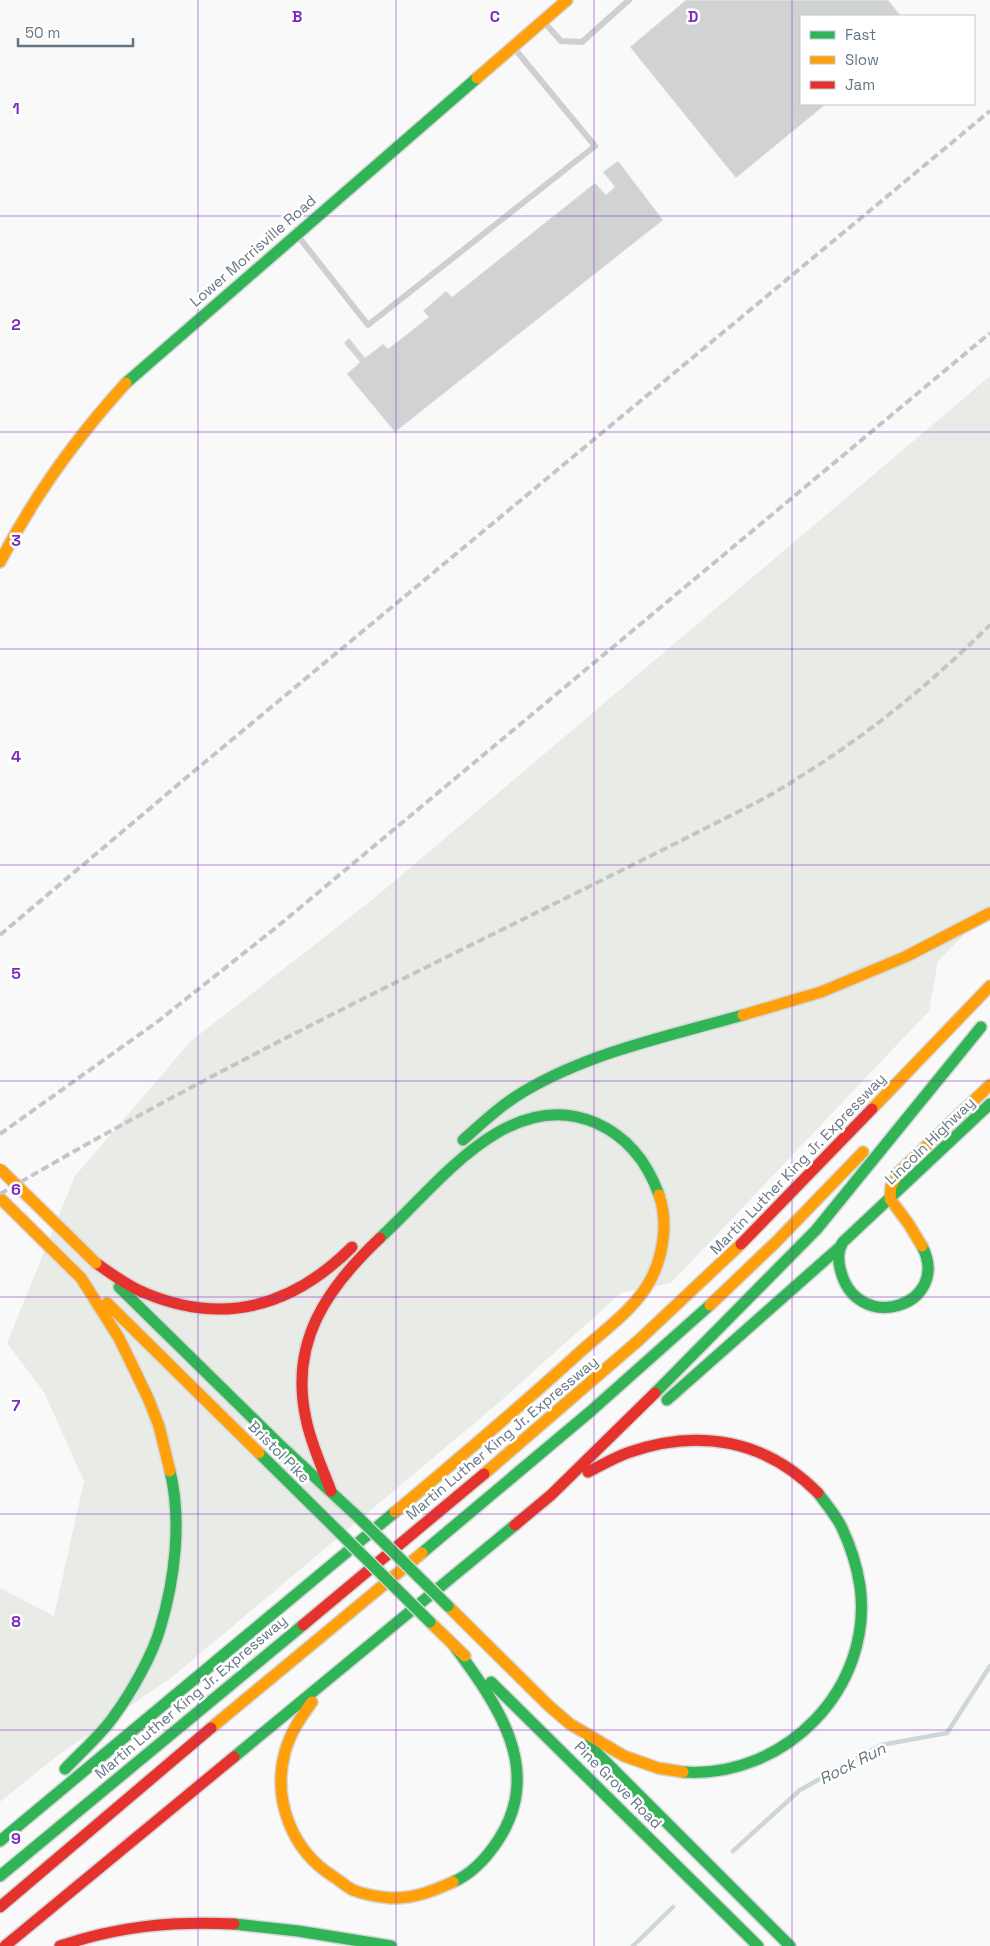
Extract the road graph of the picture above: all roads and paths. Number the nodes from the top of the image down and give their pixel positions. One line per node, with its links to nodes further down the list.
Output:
1 (567, 0): 3 (main road, Lower Morrisville Road)
2 (629, 0): 3 (lane)
3 (543, 21): 4 (main road, Lower Morrisville Road)
4 (513, 47): 5 (main road, Lower Morrisville Road); 5 (lane)
5 (296, 234): 6 (main road, Lower Morrisville Road)
6 (0, 562)
7 (990, 913): 13 (main road)
8 (990, 986): 33 (main road, Martin Luther King Jr. Expressway)
9 (990, 1018): 10 (main road)
10 (981, 1028): 25 (main road); 34 (main road)
11 (990, 1085): 18 (main road, Lincoln Highway)
12 (989, 1107): 18 (main road, Lincoln Highway)
13 (458, 1145)
14 (444, 1159): 16 (main road)
15 (0, 1169): 21 (main road, bridge)
16 (430, 1173)
17 (0, 1198): 22 (main road)
18 (890, 1199): 20 (main road, Lincoln Highway); 20 (main road)
19 (359, 1241): 21 (main road)
20 (841, 1246): 23 (main road, Lincoln Highway)
21 (96, 1264): 26 (main road)
22 (81, 1278): 28 (main road, Bristol Pike, bridge); 31 (main road)
23 (662, 1404)
24 (646, 1417): 25 (main road)
25 (605, 1444): 27 (main road)
26 (331, 1491): 30 (main road, bridge); 32 (main road)
27 (551, 1495): 29 (main road); 30 (main road)
28 (455, 1647): 29 (main road); 38 (main road, Pine Grove Road)
29 (332, 1677): 35 (main road)
30 (563, 1719): 39 (main road, Pine Grove Road)
31 (0, 1834)
32 (0, 1841)
33 (0, 1876)
34 (0, 1907)
35 (6, 1946)
36 (60, 1946): 37 (main road)
37 (391, 1946)
38 (758, 1946)
39 (790, 1946)

